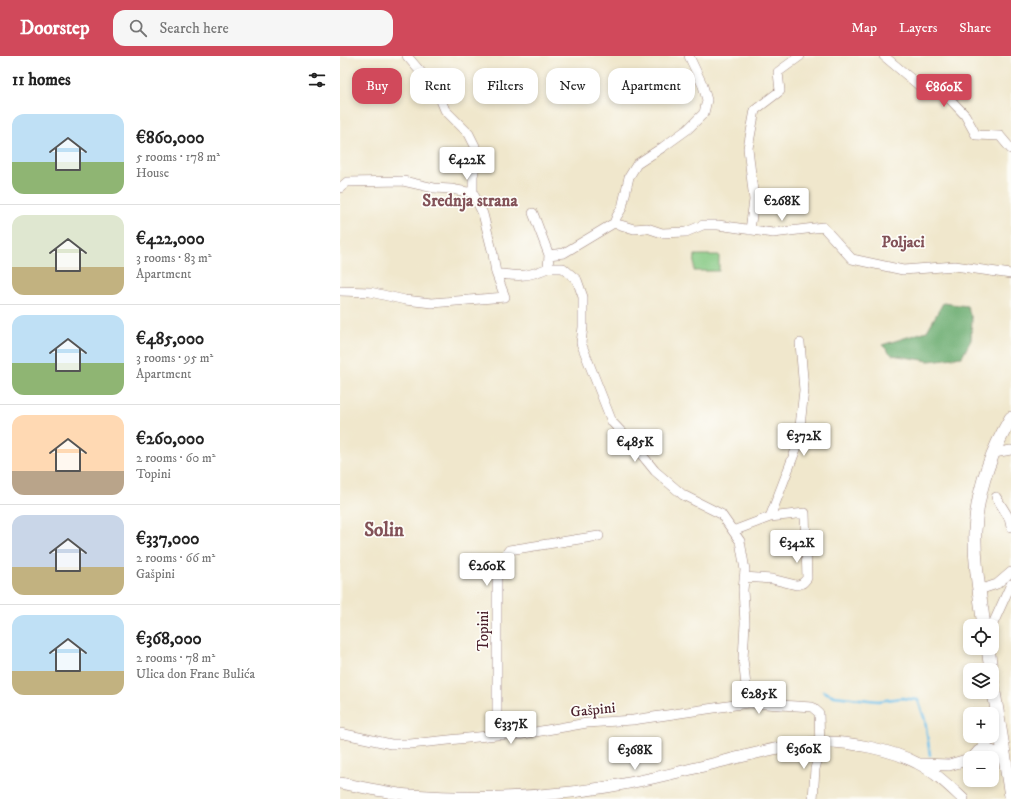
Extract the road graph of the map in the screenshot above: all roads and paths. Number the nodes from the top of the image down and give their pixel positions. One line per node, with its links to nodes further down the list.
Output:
1 (407, 56): 7 (street)
2 (689, 56): 9 (street)
3 (800, 56): 10 (street)
4 (884, 56): 5 (street)
5 (1011, 149)
6 (340, 188): 7 (street)
7 (473, 193): 13 (street)
8 (534, 213): 11 (street)
9 (614, 223): 10 (street); 11 (street)
10 (750, 230): 14 (street)
11 (549, 255): 12 (street)
12 (548, 268): 13 (street); 23 (street)
13 (496, 273): 15 (street)
14 (1011, 274)
15 (340, 291)
16 (800, 343): 21 (street)
17 (1011, 418): 19 (main road)
18 (1011, 450): 19 (street)
19 (994, 453): 28 (main road)
20 (996, 497): 22 (street)
21 (770, 517): 23 (street); 26 (street)
22 (1011, 527)
23 (733, 531): 26 (street)
24 (599, 536): 34 (street, Topini)
25 (1011, 572): 28 (street)
26 (744, 577): 31 (street)
27 (1011, 584): 30 (street)
28 (980, 590): 29 (main road)
29 (983, 619)
30 (995, 619)
31 (748, 703): 34 (street, Gašpini); 35 (street, Gašpini)
32 (999, 727): 40 (main road)
33 (340, 733): 34 (street, Gašpini)
34 (496, 735)
35 (820, 742): 41 (street); 42 (street); 44 (street, Gašpini)
36 (985, 743): 37 (street)
37 (978, 751)
38 (999, 755): 40 (main road)
39 (963, 760): 41 (street)
40 (1005, 760): 43 (main road)
41 (917, 763): 45 (street)
42 (340, 783)
43 (1011, 796)
44 (813, 799)
45 (963, 799)

